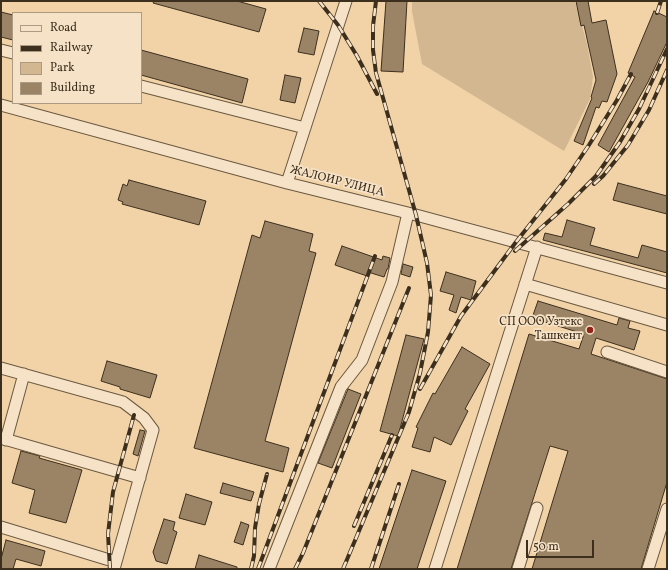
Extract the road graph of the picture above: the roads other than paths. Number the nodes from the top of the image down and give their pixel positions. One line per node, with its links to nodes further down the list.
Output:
1 (346, 1): 6 (street)
2 (1, 50): 3 (street)
3 (12, 53)
4 (142, 86): 6 (street)
5 (1, 104): 7 (street, ЖАЛОИР УЛИЦА)
6 (305, 128): 7 (street)
7 (287, 183): 8 (street, ЖАЛОИР УЛИЦА)
8 (408, 213): 9 (street, ЖАЛОИР УЛИЦА); 23 (street)
9 (537, 247): 10 (street, ЖАЛОИР УЛИЦА); 11 (street)
10 (667, 282)
11 (525, 284): 12 (street); 24 (street)
12 (667, 325)
13 (607, 352): 15 (street)
14 (1, 368): 16 (street)
15 (667, 372)
16 (24, 374): 17 (street); 18 (street)
17 (4, 439): 18 (street)
18 (140, 478): 22 (street)
19 (537, 508): 25 (street)
20 (667, 508): 26 (street)
21 (1, 528): 22 (street)
22 (115, 566)
23 (269, 569)
24 (435, 569)
25 (518, 569)
26 (648, 569)

